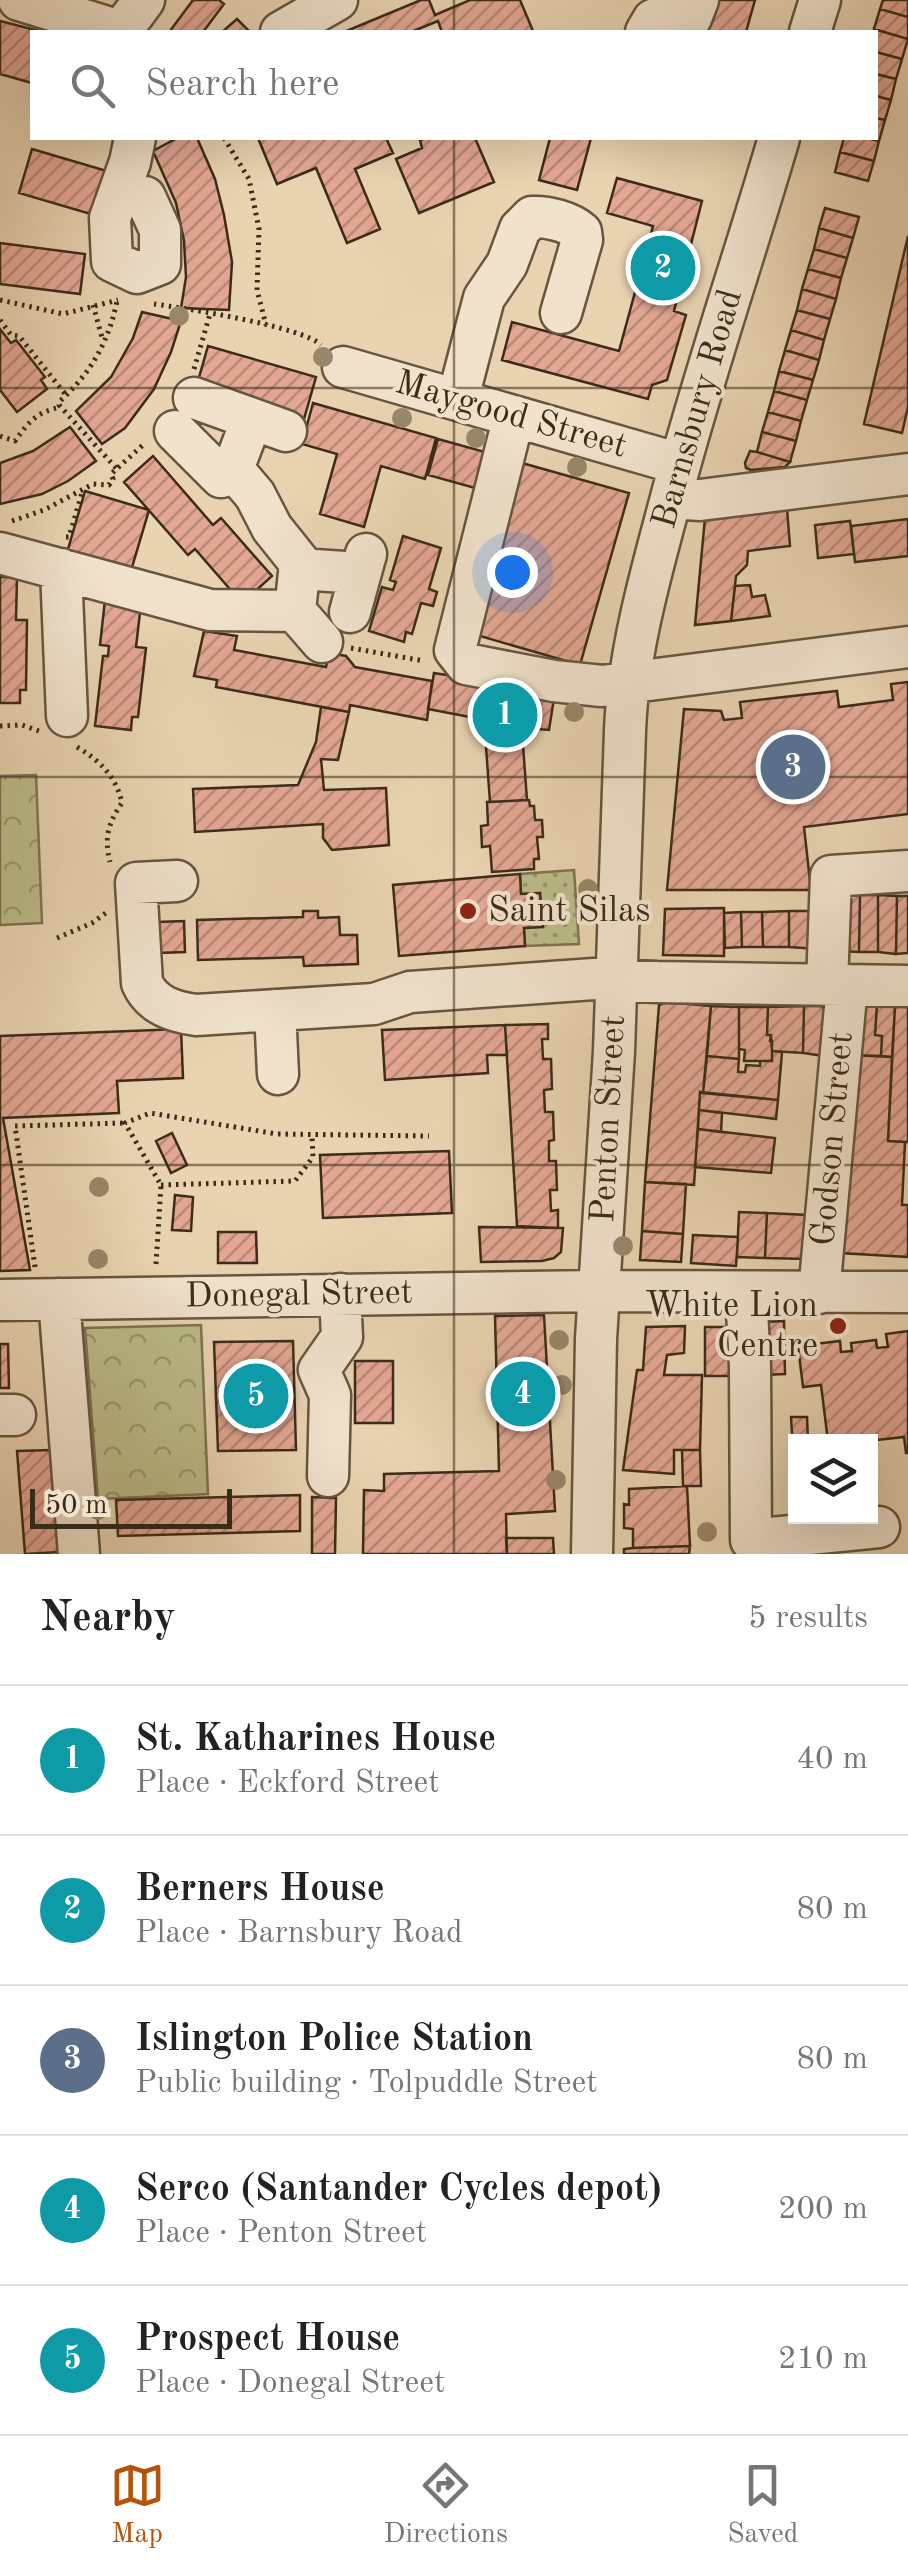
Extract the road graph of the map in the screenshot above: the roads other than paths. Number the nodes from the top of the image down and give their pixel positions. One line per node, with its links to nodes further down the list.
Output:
1 (18, 0): 5 (street)
2 (337, 0): 6 (street)
3 (698, 0): 7 (street)
4 (820, 0): 8 (street)
5 (129, 21)
6 (284, 30)
7 (647, 30)
8 (811, 30)
9 (135, 140): 11 (street)
10 (778, 140): 18 (street, Barnsbury Road)
11 (145, 197)
12 (561, 314): 14 (street)
13 (343, 367): 14 (street, Maygood Street)
14 (458, 398): 15 (street, Maygood Street)
15 (514, 416): 18 (street, Maygood Street); 26 (street)
16 (234, 469): 16 (street); 21 (street)
17 (908, 474): 18 (street, Maygood Street)
18 (675, 481): 26 (street, Barnsbury Road)
19 (12, 533): 20 (street)
20 (58, 551): 22 (street); 27 (street)
21 (299, 569): 22 (street); 23 (street)
22 (295, 612): 24 (street)
23 (350, 612)
24 (322, 642)
25 (908, 647): 26 (street)
26 (628, 684): 30 (street, Penton Street)
27 (61, 731)
28 (908, 871): 31 (street, Godson Street)
29 (177, 881): 33 (street)
30 (616, 980): 31 (street); 33 (street); 35 (street, Penton Street)
31 (837, 985): 32 (street); 37 (street, Godson Street)
32 (908, 986)
33 (276, 1010): 34 (street)
34 (278, 1074)
35 (598, 1290): 36 (street, Donegal Street); 39 (street, Donegal Street); 44 (street, Penton Street)
36 (746, 1292): 37 (street, Donegal Street); 42 (street)
37 (819, 1292): 38 (street, Donegal Street)
38 (908, 1292)
39 (340, 1294): 40 (street, Donegal Street); 41 (street)
40 (32, 1299): 43 (street)
41 (328, 1476)
42 (879, 1528)
43 (78, 1554)
44 (592, 1554)

